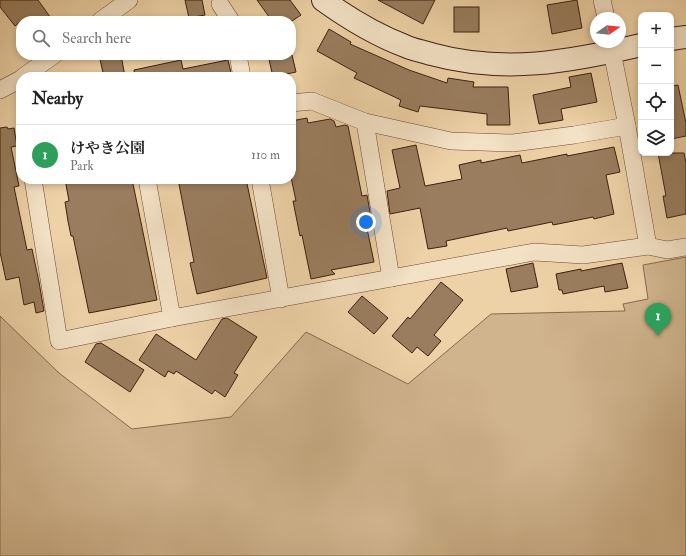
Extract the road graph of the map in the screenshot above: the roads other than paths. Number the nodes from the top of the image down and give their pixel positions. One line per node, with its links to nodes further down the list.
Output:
1 (129, 0): 6 (street)
2 (323, 0): 12 (street)
3 (602, 0): 5 (street)
4 (220, 4): 7 (street)
5 (605, 12)
6 (107, 16)
7 (228, 16)
8 (686, 37): 9 (street)
9 (674, 39)
10 (638, 45): 11 (street)
11 (626, 46)
12 (607, 48)
13 (611, 48): 22 (street)
14 (47, 60): 16 (street)
15 (239, 60): 17 (street)
16 (30, 72)
17 (241, 72)
18 (16, 81): 19 (street)
19 (0, 90)
20 (296, 103): 21 (street)
21 (365, 122): 22 (street); 28 (street)
22 (626, 126): 26 (street)
23 (34, 184): 30 (street)
24 (148, 184): 30 (street)
25 (261, 184): 29 (street)
26 (648, 246): 27 (street); 28 (street)
27 (686, 247)
28 (391, 278): 29 (street)
29 (280, 299): 30 (street)
30 (172, 318)

